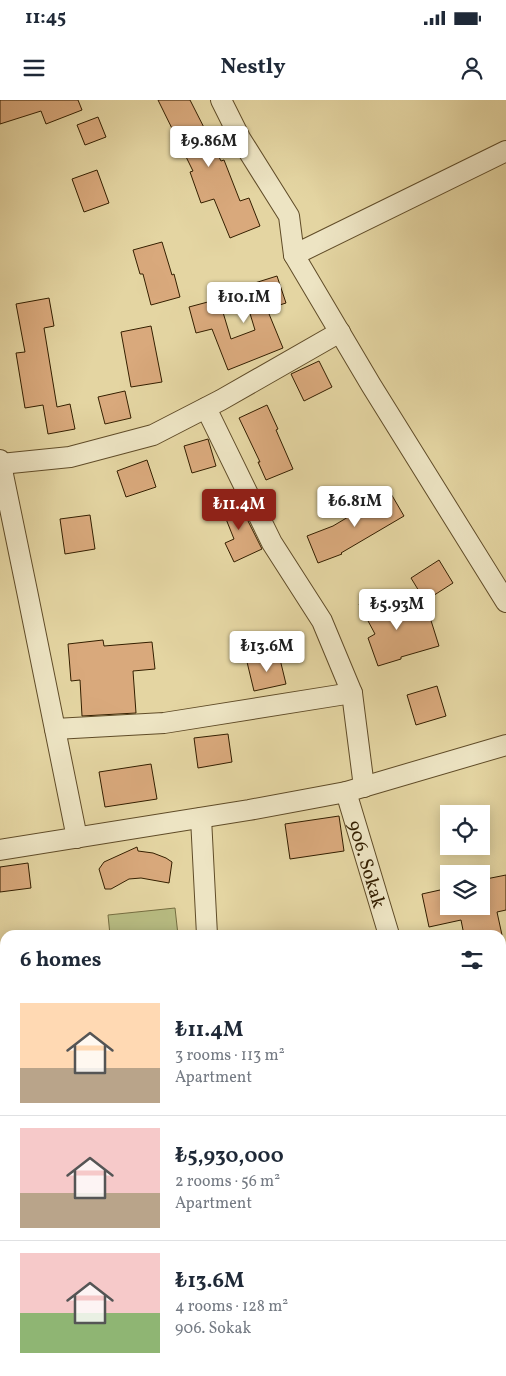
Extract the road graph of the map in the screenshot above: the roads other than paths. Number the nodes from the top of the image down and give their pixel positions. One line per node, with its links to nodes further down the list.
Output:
1 (221, 100): 3 (street)
2 (506, 151): 3 (street)
3 (294, 255): 4 (street)
4 (340, 332): 5 (street); 7 (street)
5 (206, 408): 6 (street); 8 (street, 906. Sokak)
6 (0, 462): 9 (street)
7 (506, 602)
8 (352, 693): 9 (street); 11 (street, 906. Sokak)
9 (55, 729): 13 (street)
10 (506, 745): 11 (street)
11 (355, 790): 12 (street); 16 (street, 906. Sokak)
12 (201, 818): 13 (street); 15 (street)
13 (76, 838): 14 (street)
14 (0, 850)
15 (206, 930)
16 (388, 930)

